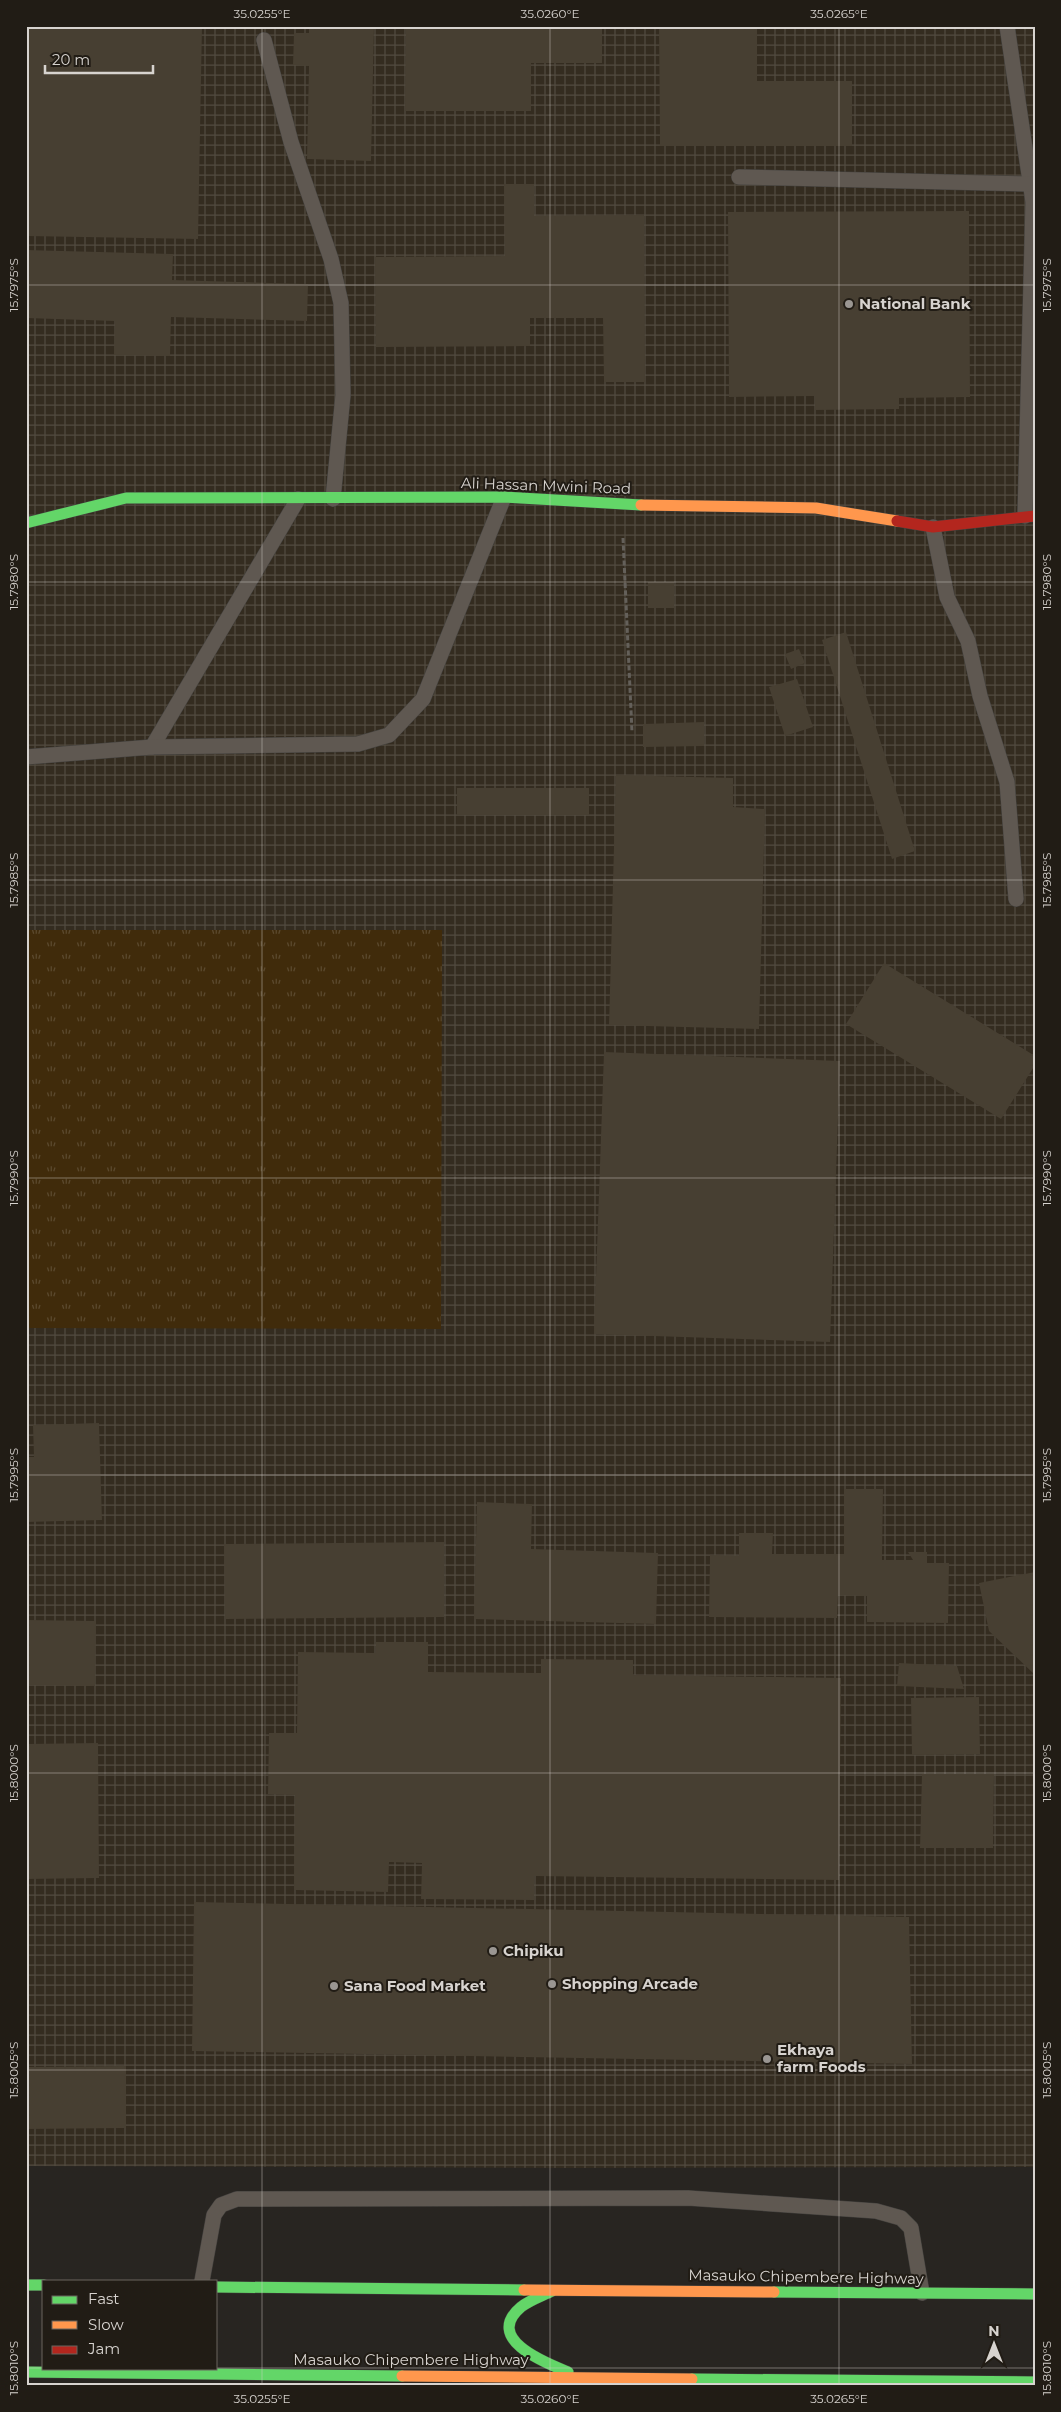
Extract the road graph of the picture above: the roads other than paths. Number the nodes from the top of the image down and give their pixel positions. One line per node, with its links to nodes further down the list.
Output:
1 (1007, 26): 4 (lane)
2 (264, 40): 7 (lane)
3 (739, 177): 4 (lane)
4 (1030, 184): 8 (lane)
5 (504, 497): 7 (main road, Ali Hassan Mwini Road); 10 (main road, Ali Hassan Mwini Road); 11 (lane)
6 (298, 499): 7 (main road, Ali Hassan Mwini Road); 9 (main road, Ali Hassan Mwini Road); 11 (lane)
7 (333, 499)
8 (1030, 516): 10 (main road, Ali Hassan Mwini Road)
9 (26, 523)
10 (933, 527): 13 (lane)
11 (152, 747): 12 (lane)
12 (26, 757)
13 (1016, 899)
14 (202, 2280): 19 (lane)
15 (26, 2285): 16 (main road)
16 (42, 2285)
17 (218, 2287): 18 (main road, Masauko Chipembere Highway)
18 (556, 2289): 19 (main road, Masauko Chipembere Highway); 22 (main road)
19 (922, 2293): 20 (main road, Masauko Chipembere Highway)
20 (1035, 2294)
21 (26, 2372): 22 (main road, Masauko Chipembere Highway)
22 (578, 2377): 23 (main road, Masauko Chipembere Highway)
23 (1035, 2382)

